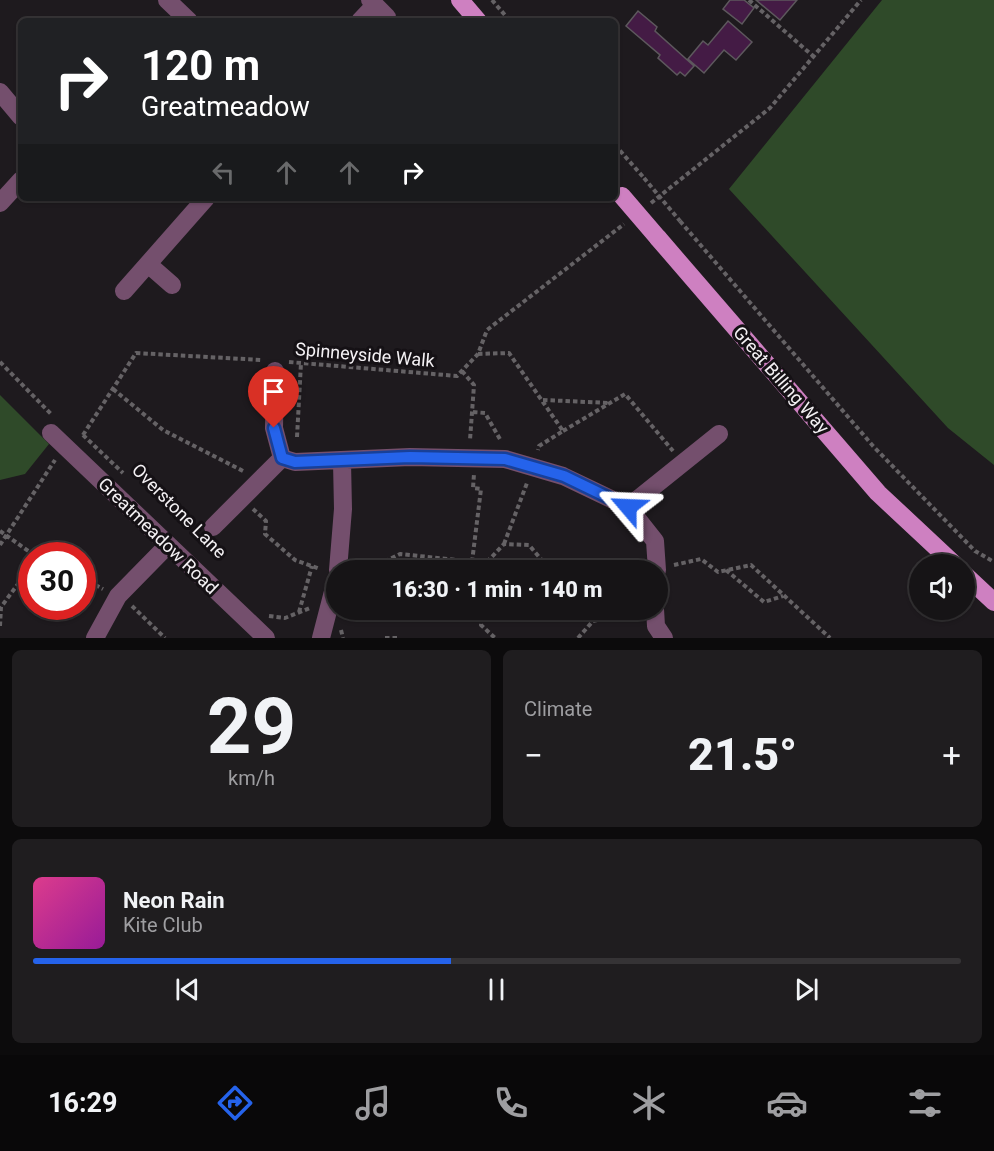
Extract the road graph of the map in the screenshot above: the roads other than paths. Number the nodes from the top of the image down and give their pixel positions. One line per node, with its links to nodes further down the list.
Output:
1 (167, 0): 4 (street)
2 (460, 0): 6 (main road)
3 (377, 8): 5 (street)
4 (186, 18)
5 (364, 18)
6 (475, 18)
7 (0, 92): 8 (street)
8 (18, 113)
9 (18, 183): 12 (street)
10 (618, 192): 24 (main road, Great Billing Way, bridge)
11 (203, 201): 13 (street)
12 (0, 203)
13 (148, 264): 14 (street); 15 (street)
14 (172, 285)
15 (124, 291)
16 (273, 364): 19 (street)
17 (61, 431): 23 (street, Greatmeadow Road)
18 (719, 434): 21 (street)
19 (289, 460): 20 (street); 22 (street)
20 (342, 462): 21 (street); 25 (street)
21 (628, 507): 26 (street)
22 (213, 527)
23 (168, 546): 31 (street); 32 (street, Greatmeadow Road)
24 (943, 554)
25 (336, 560)
26 (656, 560)
27 (975, 584): 28 (main road)
28 (994, 602)
29 (326, 620): 33 (street)
30 (656, 620): 34 (street)
31 (95, 638)
32 (266, 638)
33 (321, 638)
34 (664, 638)

